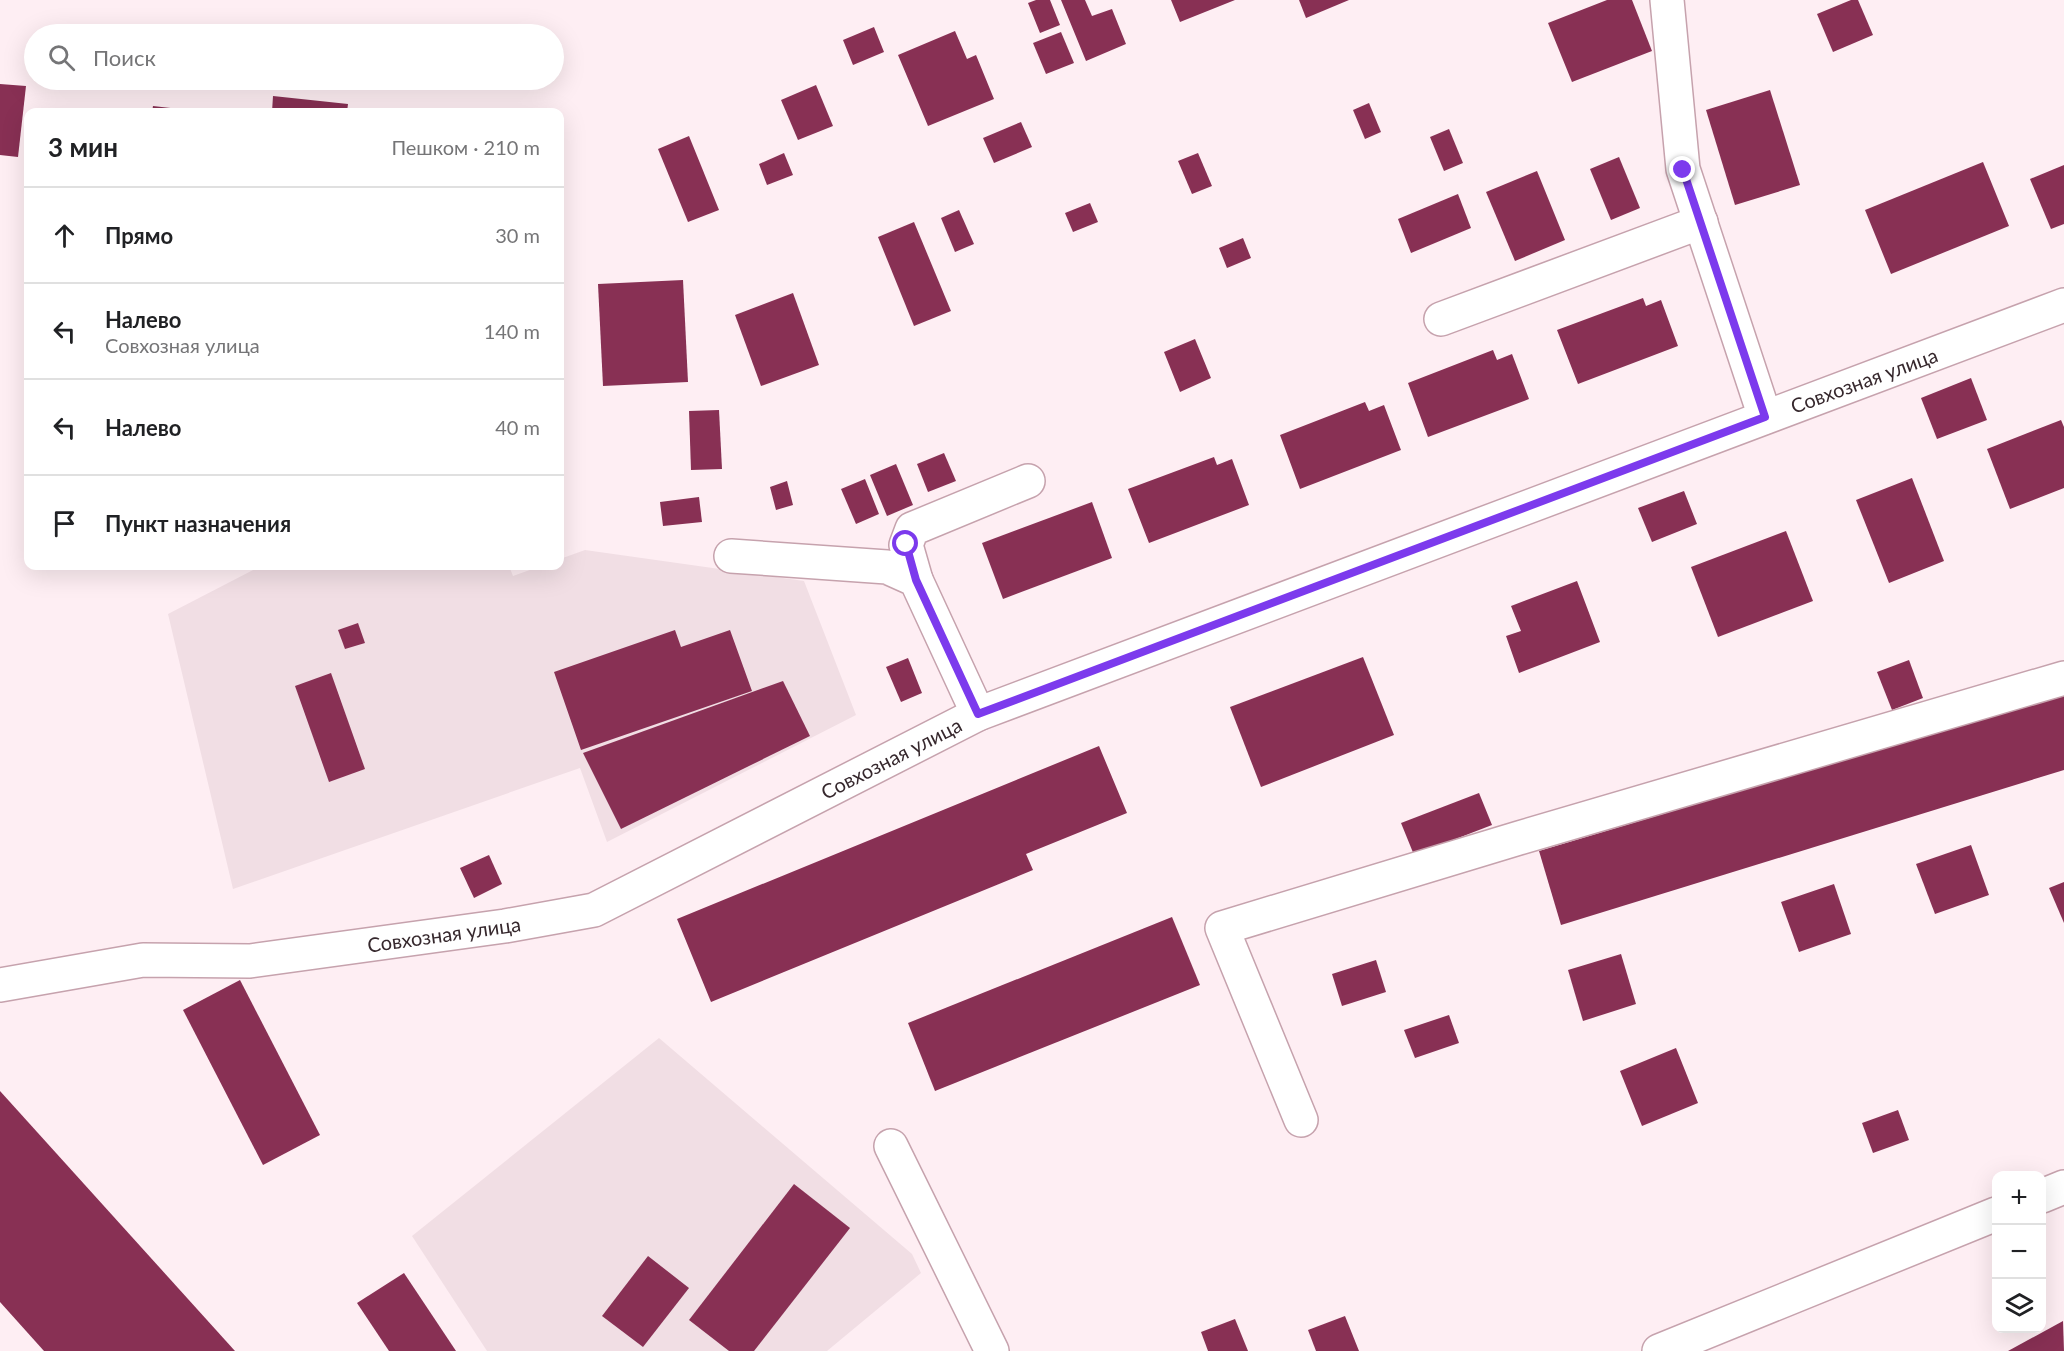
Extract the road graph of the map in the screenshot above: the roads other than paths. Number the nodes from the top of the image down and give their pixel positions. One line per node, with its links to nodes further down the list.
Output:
1 (1667, 0): 2 (street)
2 (1701, 222): 4 (street); 5 (street)
3 (2064, 305): 5 (street, Совхозная улица)
4 (1442, 319)
5 (1765, 417): 10 (street, Совхозная улица)
6 (1028, 481): 8 (street)
7 (731, 556): 8 (street)
8 (916, 580): 10 (street)
9 (2064, 678): 12 (street)
10 (978, 714): 11 (street, Совхозная улица)
11 (0, 985)
12 (1301, 1120)
13 (891, 1146): 17 (street)
14 (2064, 1186): 15 (street)
15 (2046, 1194)
16 (1992, 1216): 18 (street)
17 (992, 1351)
18 (1659, 1351)

